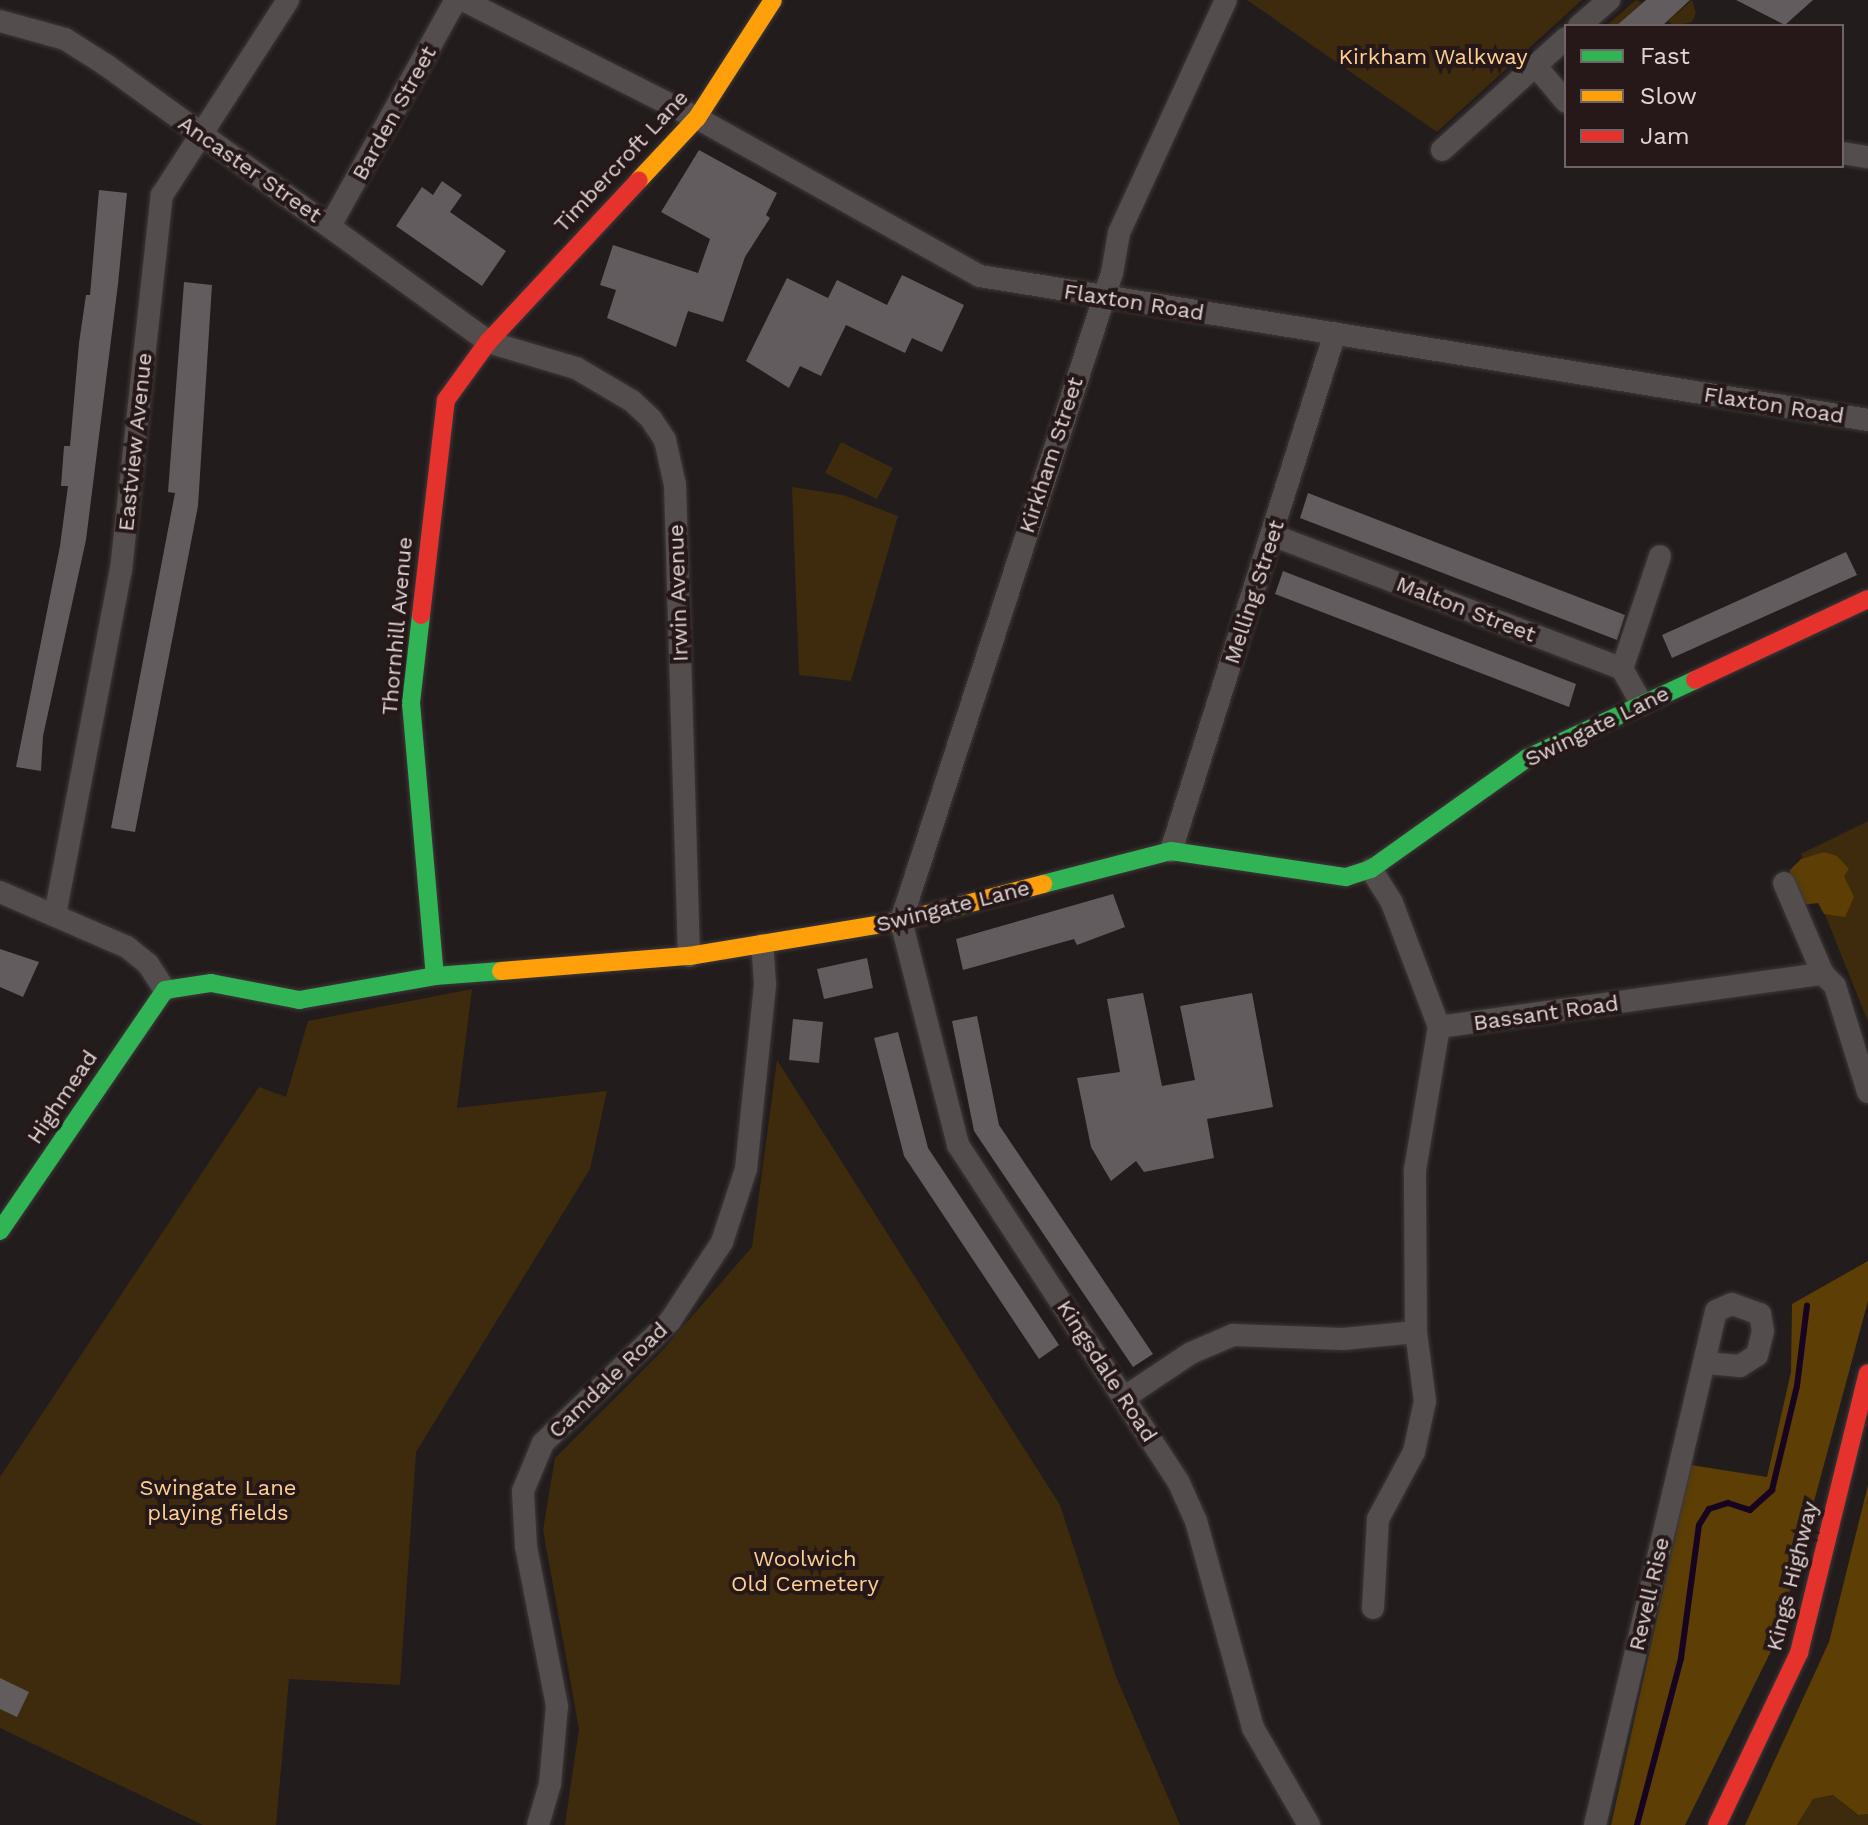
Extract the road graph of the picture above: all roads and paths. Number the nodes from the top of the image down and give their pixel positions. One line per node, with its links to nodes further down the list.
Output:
1 (288, 0): 13 (street, Eastview Avenue)
2 (456, 0): 17 (street, Barden Street)
3 (463, 0): 12 (street, Flaxton Road)
4 (773, 0): 12 (street, Timbercroft Lane)
5 (1226, 0): 18 (street, Kirkham Street)
6 (1609, 0): 8 (street)
7 (0, 21): 13 (street, Ancaster Street)
8 (1581, 24)
9 (1564, 40): 10 (street)
10 (1535, 65): 11 (street); 14 (street)
11 (1564, 100)
12 (697, 118): 18 (street, Flaxton Road); 20 (street, Timbercroft Lane)
13 (201, 135): 17 (street, Ancaster Street); 31 (street, Eastview Avenue)
14 (1442, 150)
15 (1844, 153): 16 (street)
16 (1868, 157)
17 (330, 226): 20 (street, Ancaster Street)
18 (1103, 298): 19 (street, Flaxton Road); 32 (street, Kirkham Street)
19 (1335, 333): 21 (street, Flaxton Road); 22 (street, Melling Street)
20 (488, 342): 34 (street, Irwin Avenue); 36 (street, Thornhill Avenue)
21 (1868, 420)
22 (1272, 535): 25 (street, Malton Street); 27 (street, Melling Street)
23 (1660, 556): 25 (street)
24 (1868, 599): 26 (street, Swingate Lane)
25 (1622, 669): 26 (street)
26 (1642, 704): 28 (street, Swingate Lane)
27 (1171, 851): 28 (street, Swingate Lane); 32 (street, Swingate Lane)
28 (1371, 869): 38 (street)
29 (1784, 883): 35 (street)
30 (0, 892): 31 (street)
31 (55, 915): 37 (street)
32 (901, 921): 33 (street, Swingate Lane); 46 (street, Kingsdale Road)
33 (762, 945): 34 (street, Swingate Lane); 48 (street, Camdale Road)
34 (689, 956): 36 (street, Swingate Lane)
35 (1823, 974): 38 (street, Bassant Road); 39 (street)
36 (435, 976): 37 (street, Swingate Lane)
37 (165, 990): 41 (street, Highmead)
38 (1439, 1027): 43 (street)
39 (1868, 1092)
40 (0, 1191): 41 (street)
41 (21, 1200): 42 (street, Highmead)
42 (0, 1231)
43 (1416, 1332): 46 (street); 47 (street)
44 (1704, 1363): 50 (street, Revell Rise)
45 (1868, 1373): 51 (street, Kings Highway)
46 (1125, 1397): 49 (street, Kingsdale Road)
47 (1373, 1608)
48 (538, 1825)
49 (1309, 1825)
50 (1595, 1825)
51 (1717, 1825)

